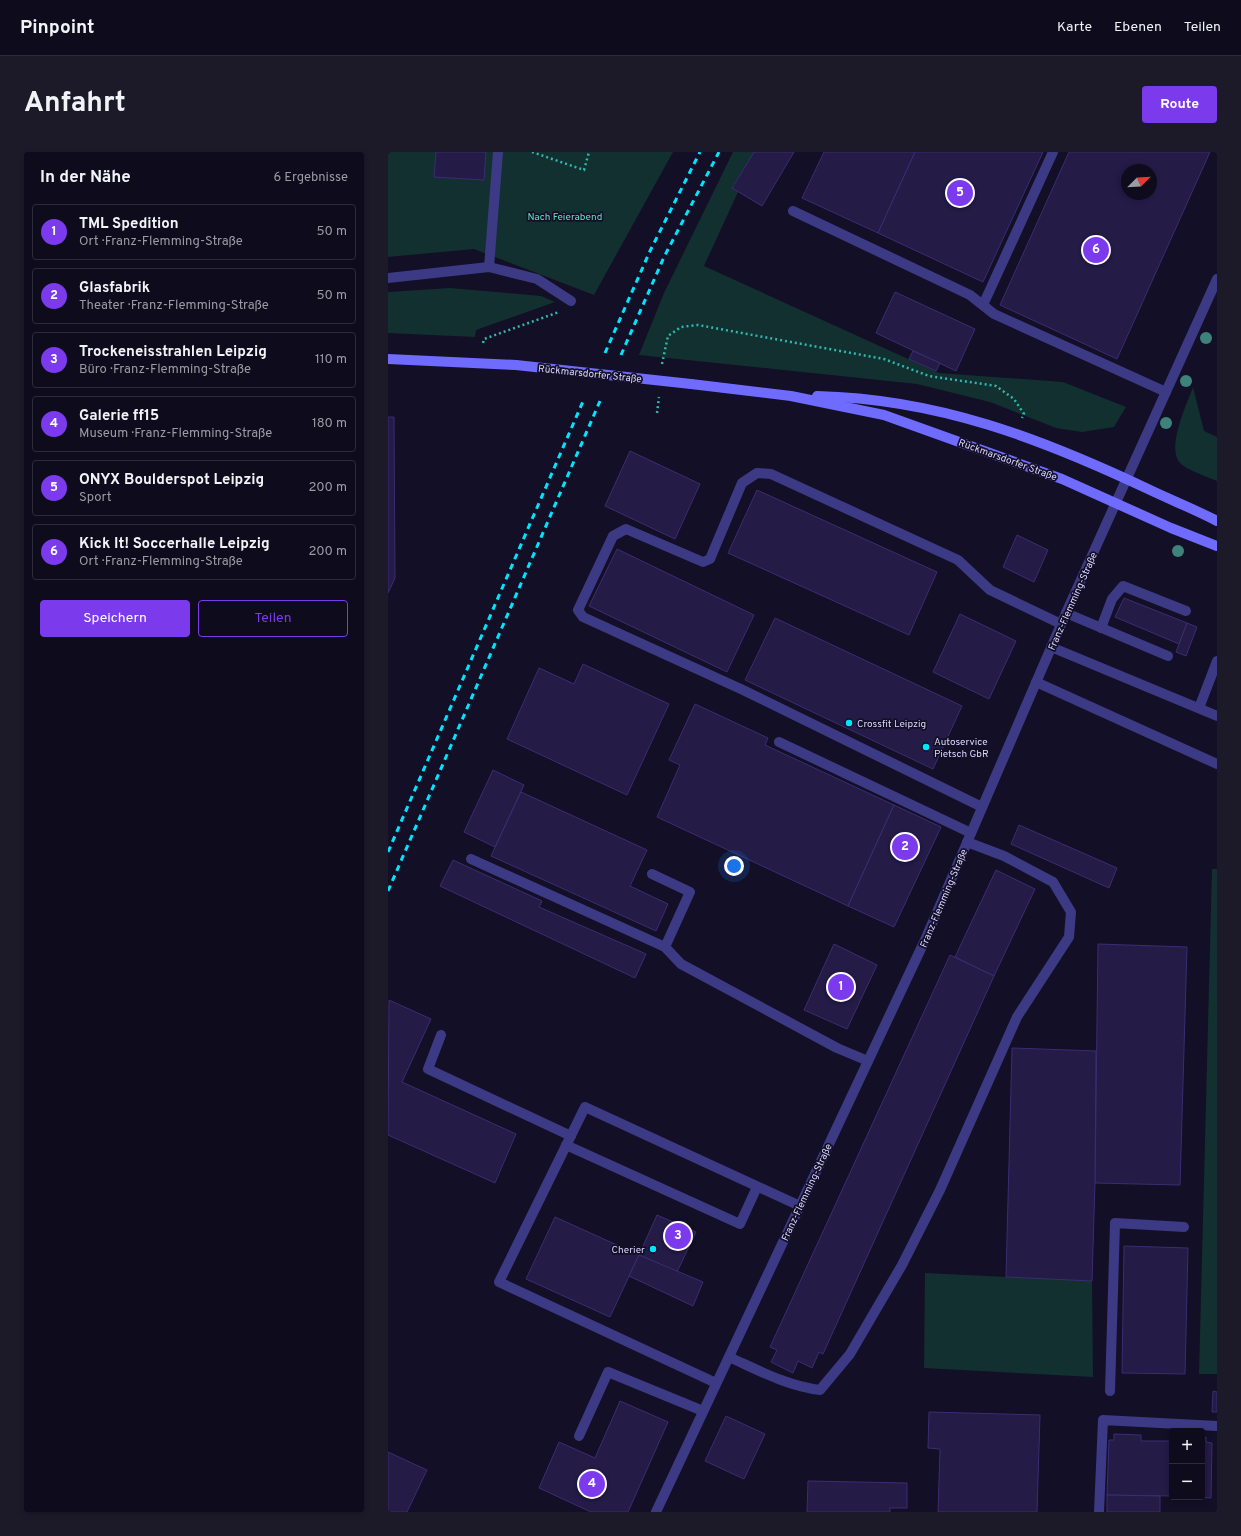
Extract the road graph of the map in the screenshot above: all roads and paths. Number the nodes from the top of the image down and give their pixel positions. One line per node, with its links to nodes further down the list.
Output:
1 (498, 152): 6 (street)
2 (532, 152): 3 (path)
3 (589, 152)
4 (1053, 152): 10 (street)
5 (793, 211): 10 (street)
6 (489, 266): 7 (street); 9 (street)
7 (388, 278)
8 (1217, 279): 16 (street, Franz-Flemming-Straße)
9 (571, 301)
10 (983, 305): 16 (street)
11 (556, 314): 12 (path)
12 (483, 343)
13 (388, 359): 17 (main road, Rückmarsdorfer Straße, bridge)
14 (662, 370): 19 (path)
15 (660, 392): 18 (path)
16 (1166, 392): 20 (street, Franz-Flemming-Straße)
17 (791, 396): 19 (main road, Rückmarsdorfer Straße); 21 (main road, Rückmarsdorfer Straße)
18 (657, 413)
19 (1016, 433): 20 (main road, Rückmarsdorfer Straße)
20 (1126, 479): 21 (street, Franz-Flemming-Straße); 22 (main road, Rückmarsdorfer Straße)
21 (1115, 502): 23 (main road, Rückmarsdorfer Straße); 25 (street, Franz-Flemming-Straße)
22 (1217, 521)
23 (1217, 546)
24 (1186, 610): 27 (street)
25 (1066, 613): 26 (street, Franz-Flemming-Straße); 27 (street)
26 (1061, 624): 28 (street, Franz-Flemming-Straße); 36 (street)
27 (1101, 628): 29 (street)
28 (1051, 646): 31 (street, Franz-Flemming-Straße); 32 (street)
29 (1168, 656)
30 (1217, 661): 32 (street)
31 (1036, 682): 35 (street); 36 (street, Franz-Flemming-Straße)
32 (1199, 708): 33 (street)
33 (1217, 716)
34 (779, 742): 37 (street)
35 (1217, 764)
36 (982, 807): 37 (street, Franz-Flemming-Straße)
37 (969, 838): 42 (street, Franz-Flemming-Straße); 47 (street)
38 (471, 859): 40 (street)
39 (652, 874): 40 (street)
40 (665, 947): 42 (street)
41 (441, 1035): 43 (street)
42 (868, 1061): 45 (street, Franz-Flemming-Straße)
43 (569, 1141): 44 (street); 44 (street); 48 (street)
44 (757, 1187): 45 (street)
45 (800, 1206): 47 (street, Franz-Flemming-Straße)
46 (1184, 1227): 49 (street)
47 (728, 1357): 48 (street, Franz-Flemming-Straße)
48 (716, 1383): 50 (street, Franz-Flemming-Straße)
49 (1110, 1390)
50 (703, 1411): 52 (street); 53 (street, Franz-Flemming-Straße)
51 (1217, 1426): 54 (street)
52 (579, 1436)
53 (656, 1512)
54 (1099, 1512)

